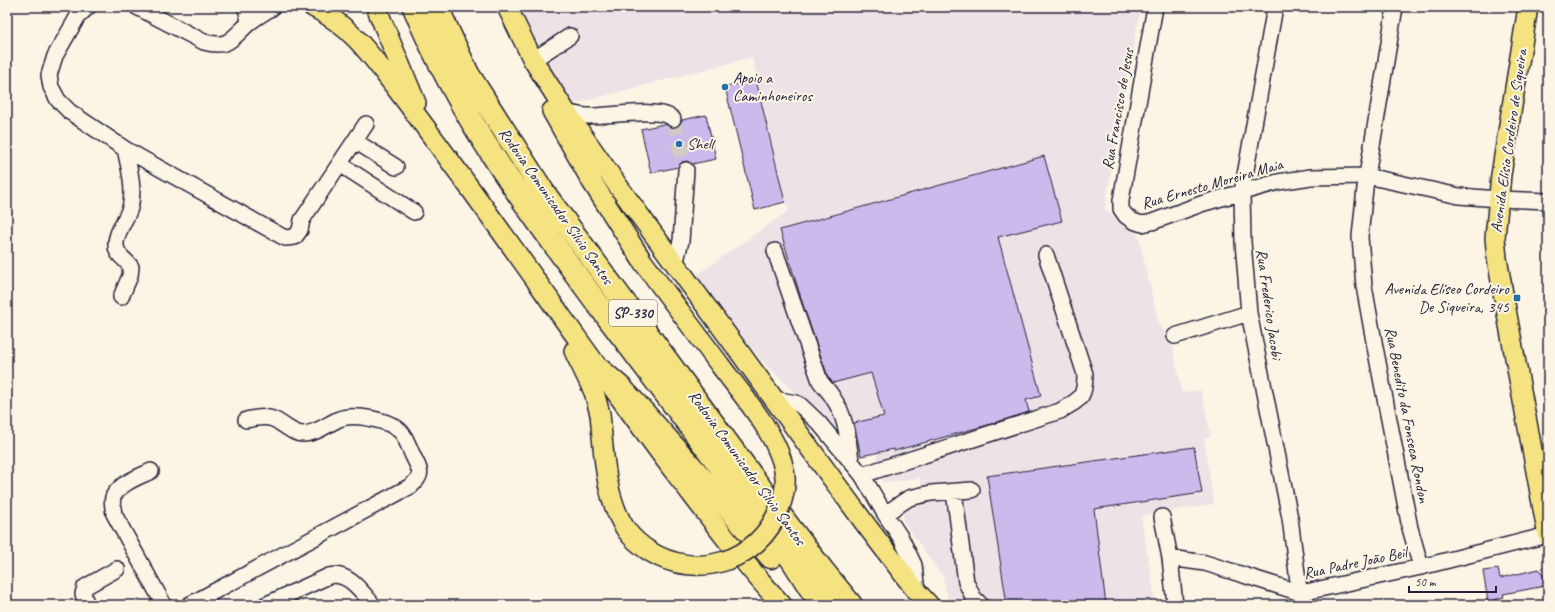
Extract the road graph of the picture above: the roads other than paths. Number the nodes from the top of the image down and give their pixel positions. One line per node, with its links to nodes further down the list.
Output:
1 (88, 7): 25 (street)
2 (137, 7): 16 (street)
3 (245, 7): 16 (street)
4 (273, 7): 16 (street)
5 (313, 7): 19 (main road)
6 (336, 7): 19 (main road)
7 (376, 7): 23 (main road)
8 (414, 7): 56 (highway, Rodovia Comunicador Silvio Santos / SP-330)
9 (437, 7): 65 (highway, Rodovia Comunicador Silvio Santos / SP-330)
10 (495, 7): 40 (main road, bridge)
11 (507, 7): 18 (main road)
12 (1155, 7): 34 (street, Rua Francisco de Jesus)
13 (1274, 7): 30 (street, Rua Frederico Jacobi)
14 (1394, 7): 29 (street, Rua Benedito da Fonseca Rondon)
15 (1528, 7): 31 (main road, Avenida Elísio Cordeiro de Siqueira)
16 (249, 23)
17 (570, 36): 18 (street)
18 (533, 60): 20 (main road)
19 (398, 91): 23 (main road)
20 (566, 112): 21 (street); 37 (main road)
21 (673, 119)
22 (366, 124): 24 (street)
23 (427, 128): 40 (main road)
24 (356, 141): 26 (street); 27 (street)
25 (125, 149): 26 (street); 38 (street)
26 (340, 164): 33 (street)
27 (396, 167)
28 (686, 170): 37 (street)
29 (1367, 176): 30 (street, Rua Ernesto Moreira Maia); 31 (street, Rua Ernesto Moreira Maia); 54 (street, Rua Benedito da Fonseca Rondon)
30 (1242, 192): 34 (street, Rua Ernesto Moreira Maia); 39 (street, Rua Frederico Jacobi)
31 (1499, 199): 32 (street, Rua Ernesto Moreira Maia); 52 (main road, Avenida Elísio Cordeiro de Siqueira)
32 (1548, 200)
33 (414, 212)
34 (1126, 216)
35 (775, 251): 45 (street)
36 (1046, 255): 47 (street)
37 (675, 264): 43 (main road)
38 (121, 297)
39 (1249, 313): 41 (street); 58 (street, Rua Frederico Jacobi)
40 (570, 326): 42 (main road)
41 (1175, 336)
42 (599, 369): 56 (highway); 64 (main road)
43 (774, 399): 45 (street); 57 (main road)
44 (246, 420): 61 (street)
45 (851, 460): 47 (street)
46 (151, 471): 60 (street)
47 (862, 475): 50 (street)
48 (972, 490): 49 (street)
49 (954, 492): 50 (street); 66 (street)
50 (884, 514): 57 (street)
51 (1162, 517): 53 (street)
52 (1548, 535): 54 (street, Rua Padre João Beil)
53 (1170, 558): 58 (street, Rua Padre João Beil); 67 (street)
54 (1421, 567): 58 (street, Rua Padre João Beil)
55 (117, 569): 59 (street)
56 (818, 598)
57 (923, 599)
58 (1301, 599)
59 (87, 605)
60 (164, 605)
61 (189, 605)
62 (265, 605): 63 (street)
63 (373, 605)
64 (782, 605)
65 (851, 605)
66 (981, 605)
67 (1175, 605)

